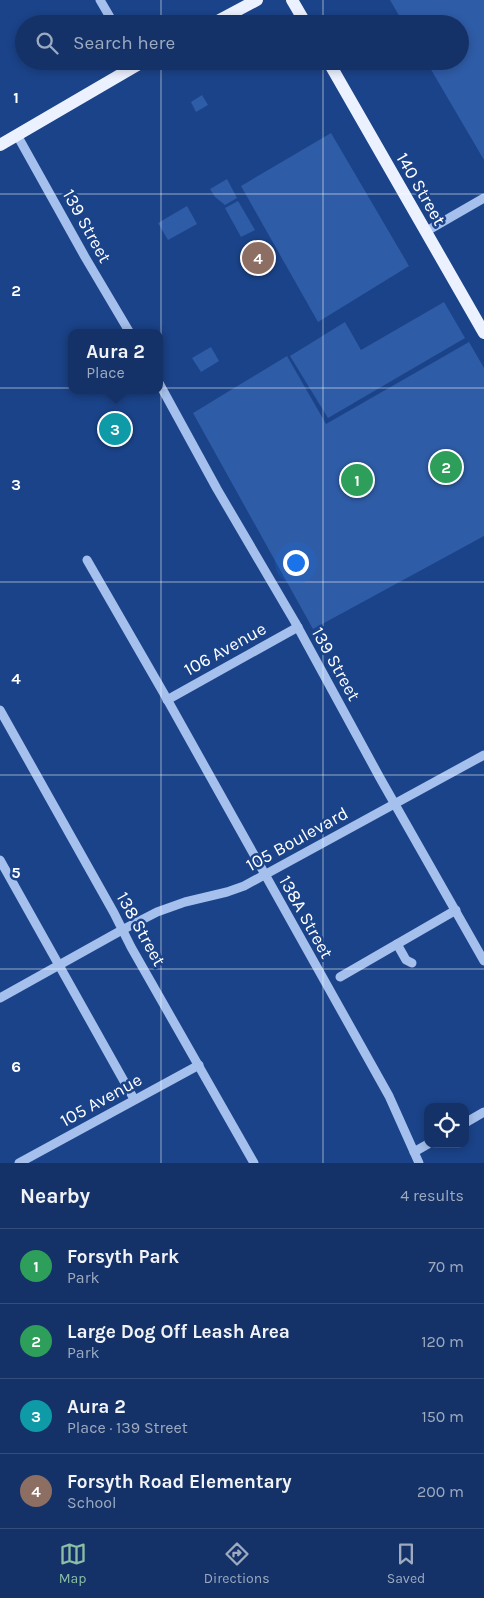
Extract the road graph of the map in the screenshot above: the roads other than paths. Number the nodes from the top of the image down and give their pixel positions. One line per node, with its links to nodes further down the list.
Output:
1 (100, 0): 4 (street)
2 (257, 0): 5 (main road)
3 (292, 0): 6 (main road)
4 (109, 15)
5 (229, 15)
6 (301, 15)
7 (127, 70): 9 (main road)
8 (333, 70): 12 (main road, 140 Street)
9 (18, 135): 10 (main road); 13 (street, 139 Street)
10 (0, 145)
11 (484, 198): 12 (street)
12 (426, 232): 14 (main road, 140 Street)
13 (128, 329)
14 (484, 333)
15 (163, 390): 17 (street, 139 Street)
16 (87, 560): 18 (street, 138A Street)
17 (298, 627): 18 (street, 106 Avenue); 21 (street, 139 Street)
18 (167, 700): 23 (street, 138A Street)
19 (0, 710): 25 (street, 138 Street)
20 (483, 754): 21 (street, 105 Boulevard)
21 (394, 803): 23 (street, 105 Boulevard); 24 (street, 139 Street)
22 (0, 860): 29 (street)
23 (264, 876): 25 (street, 105 Boulevard); 37 (street, 138A Street)
24 (456, 910): 26 (street); 27 (street, 139 Street)
25 (122, 930): 29 (street, 105 Boulevard); 32 (street, 138 Street)
26 (397, 944): 28 (street); 30 (street)
27 (483, 957)
28 (412, 963)
29 (59, 966): 31 (street, 105 Boulevard); 33 (street)
30 (340, 977)
31 (0, 998)
32 (199, 1065): 33 (street, 105 Avenue); 39 (street, 138 Street)
33 (134, 1099): 38 (street, 105 Avenue)
34 (484, 1112): 35 (street)
35 (469, 1121)
36 (424, 1146): 37 (street)
37 (414, 1152): 40 (street, 138A Street)
38 (19, 1163)
39 (254, 1163)
40 (419, 1163)

